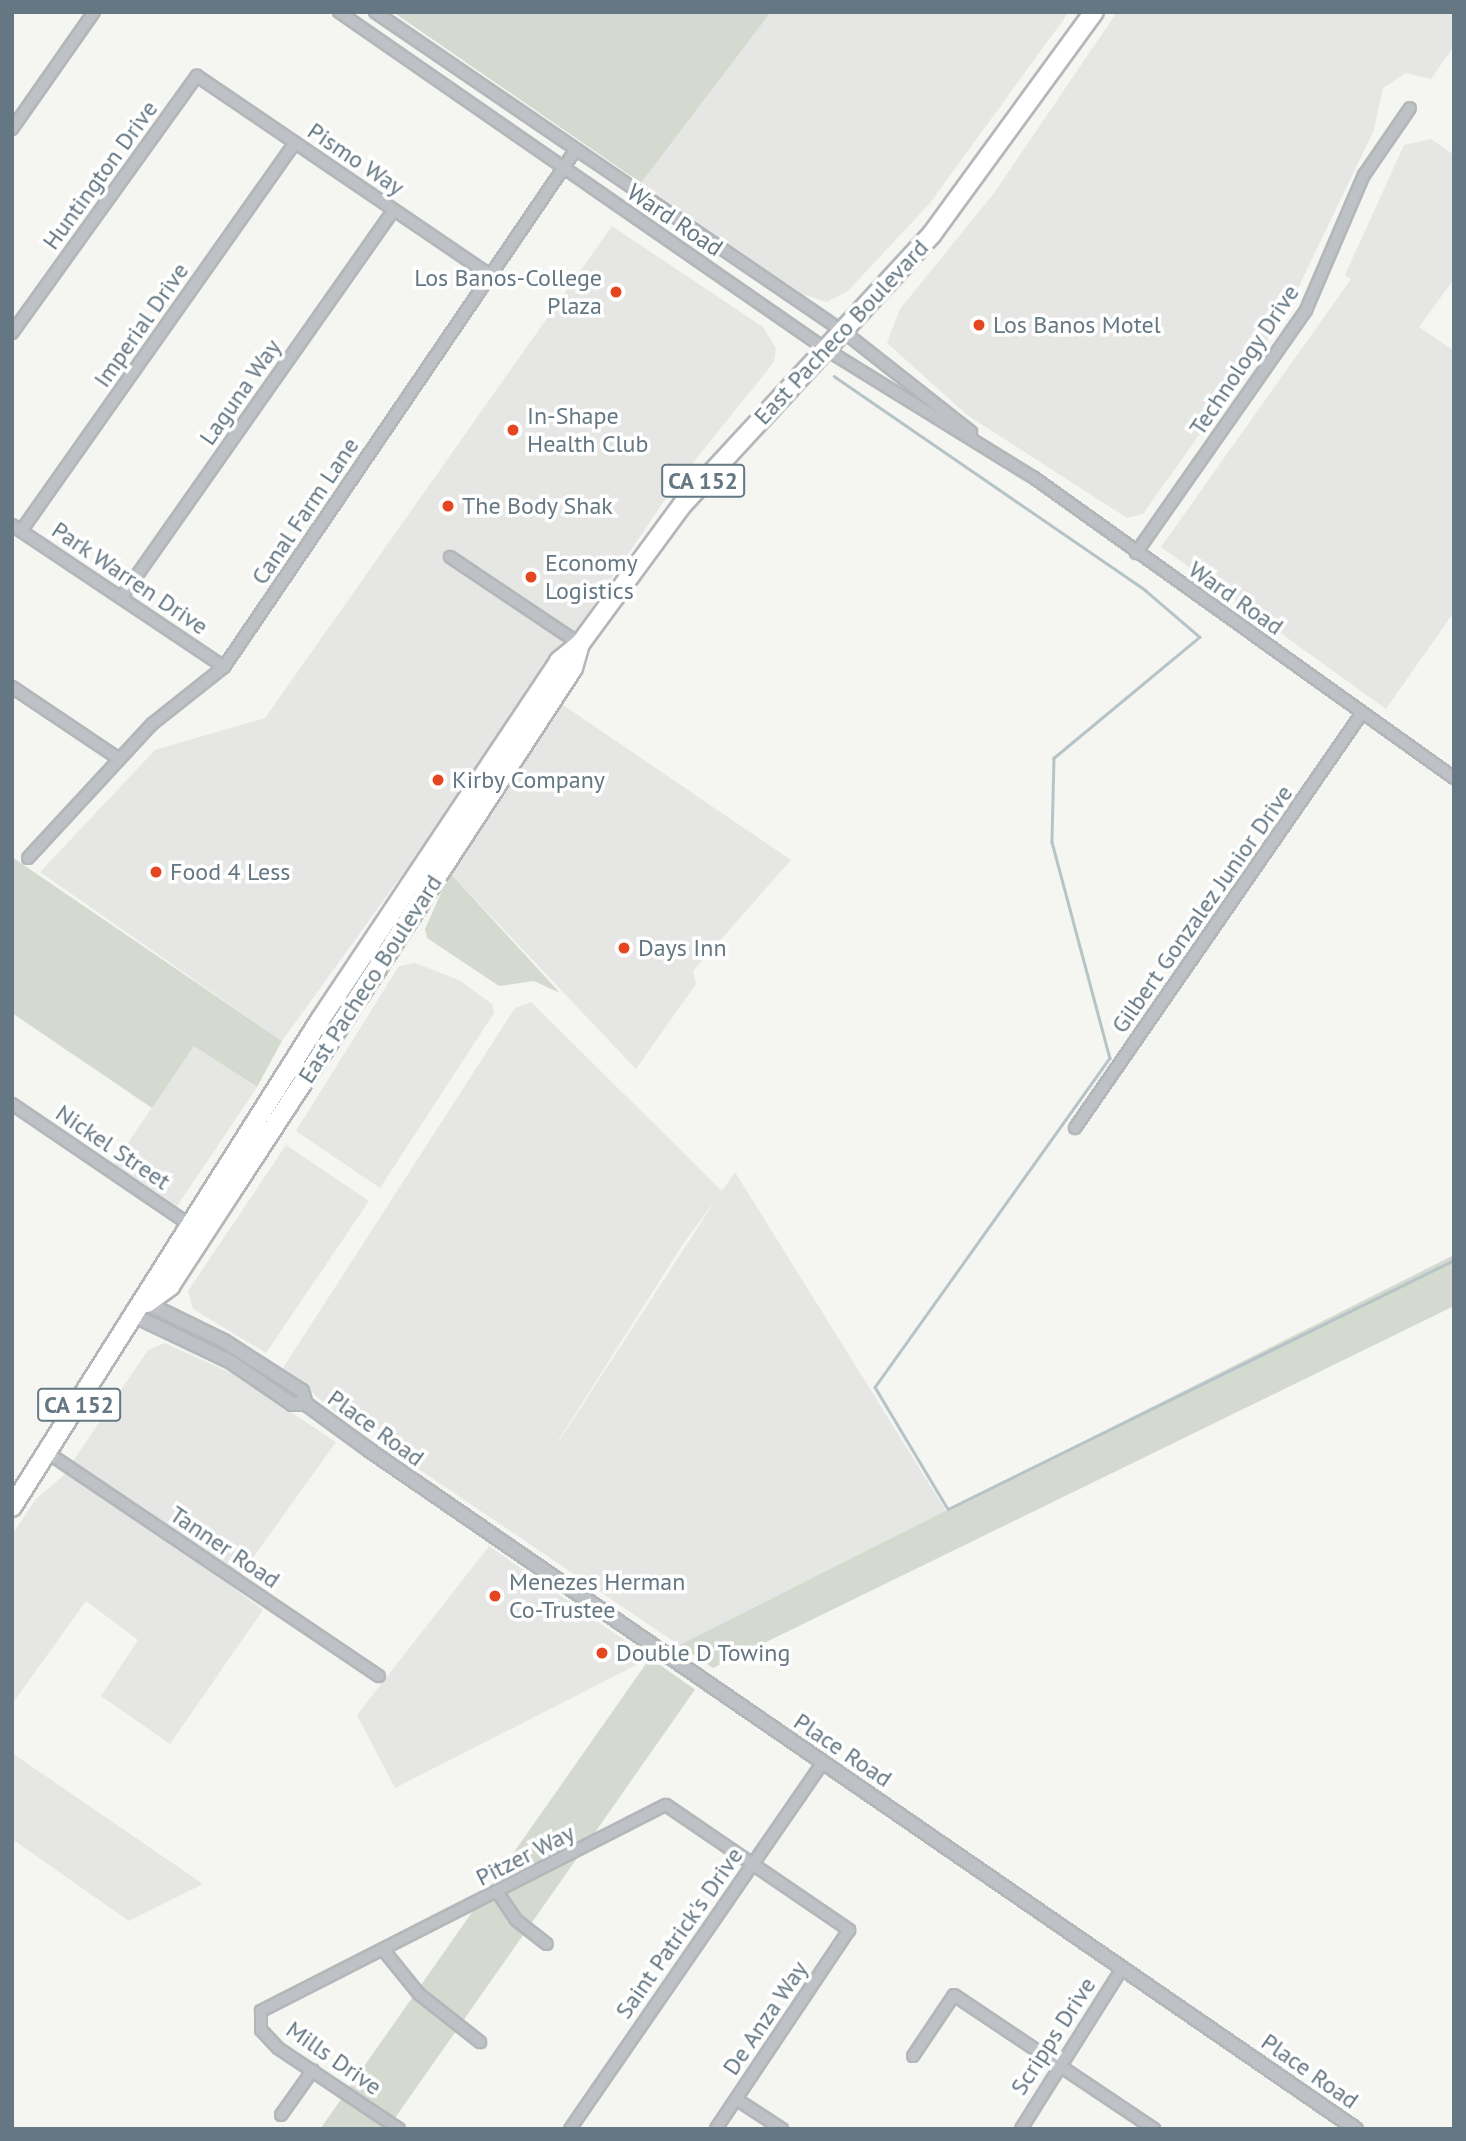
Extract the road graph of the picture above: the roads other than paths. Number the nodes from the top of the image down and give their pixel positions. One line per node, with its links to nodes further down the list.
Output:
1 (94, 12): 7 (street)
2 (339, 12): 10 (street, Ward Road)
3 (375, 12): 9 (street, Ward Road)
4 (1094, 12): 14 (highway, East Pacheco Boulevard / CA 152)
5 (197, 76): 8 (street, Pismo Way); 13 (street, Huntington Drive)
6 (1410, 108): 18 (street, Technology Drive)
7 (12, 129)
8 (295, 143): 11 (street, Pismo Way); 17 (street, Imperial Drive)
9 (575, 150): 10 (street, Canal Farm Lane); 14 (street, Ward Road)
10 (563, 169): 12 (street, Canal Farm Lane); 15 (street, Ward Road)
11 (394, 210): 12 (street, Pismo Way); 20 (street, Laguna Way)
12 (491, 276): 22 (street, Canal Farm Lane)
13 (12, 332)
14 (844, 332): 15 (highway, East Pacheco Boulevard / CA 152); 16 (street, Ward Road)
15 (827, 350): 16 (street, Ward Road); 21 (highway, East Pacheco Boulevard / CA 152)
16 (995, 452): 18 (street, Ward Road)
17 (17, 528): 20 (street, Park Warren Drive)
18 (1136, 553): 24 (street, Ward Road)
19 (450, 556): 21 (street)
20 (121, 598): 22 (street, Park Warren Drive)
21 (580, 645): 30 (highway, East Pacheco Boulevard / CA 152); 31 (highway, East Pacheco Boulevard / CA 152)
22 (224, 667): 25 (street, Canal Farm Lane)
23 (12, 687): 25 (street)
24 (1362, 713): 26 (street, Ward Road); 29 (street, Gilbert Gonzalez Junior Drive)
25 (119, 759): 27 (street, Canal Farm Lane)
26 (1454, 778)
27 (28, 858)
28 (12, 1104): 30 (street, Nickel Street)
29 (1075, 1128)
30 (190, 1225): 31 (highway, East Pacheco Boulevard / CA 152)
31 (142, 1310): 32 (street, Place Road); 32 (street, Place Road); 33 (highway, East Pacheco Boulevard / CA 152)
32 (306, 1404): 36 (street, Place Road)
33 (48, 1453): 34 (highway, East Pacheco Boulevard / CA 152); 35 (street, Tanner Road)
34 (12, 1507)
35 (379, 1676)
36 (824, 1762): 37 (street, Saint Patrick's Drive); 42 (street, Place Road)
37 (754, 1861): 38 (street, Pitzer Way); 39 (street, Pitzer Way); 51 (street, Saint Patrick's Drive)
38 (498, 1893): 40 (street); 41 (street, Pitzer Way)
39 (849, 1930): 48 (street, De Anza Way)
40 (547, 1944)
41 (385, 1952): 43 (street, Pitzer Way); 44 (street)
42 (1123, 1967): 46 (street, Scripps Drive); 56 (street, Place Road)
43 (261, 2011): 47 (street, Mills Drive)
44 (480, 2042)
45 (914, 2056): 46 (street)
46 (1055, 2066): 54 (street, Scripps Drive); 55 (street)
47 (313, 2070): 49 (street); 50 (street, Mills Drive)
48 (736, 2099): 52 (street, De Anza Way); 53 (street)
49 (281, 2115)
50 (399, 2129)
51 (570, 2129)
52 (716, 2129)
53 (782, 2129)
54 (1021, 2129)
55 (1154, 2129)
56 (1356, 2129)

